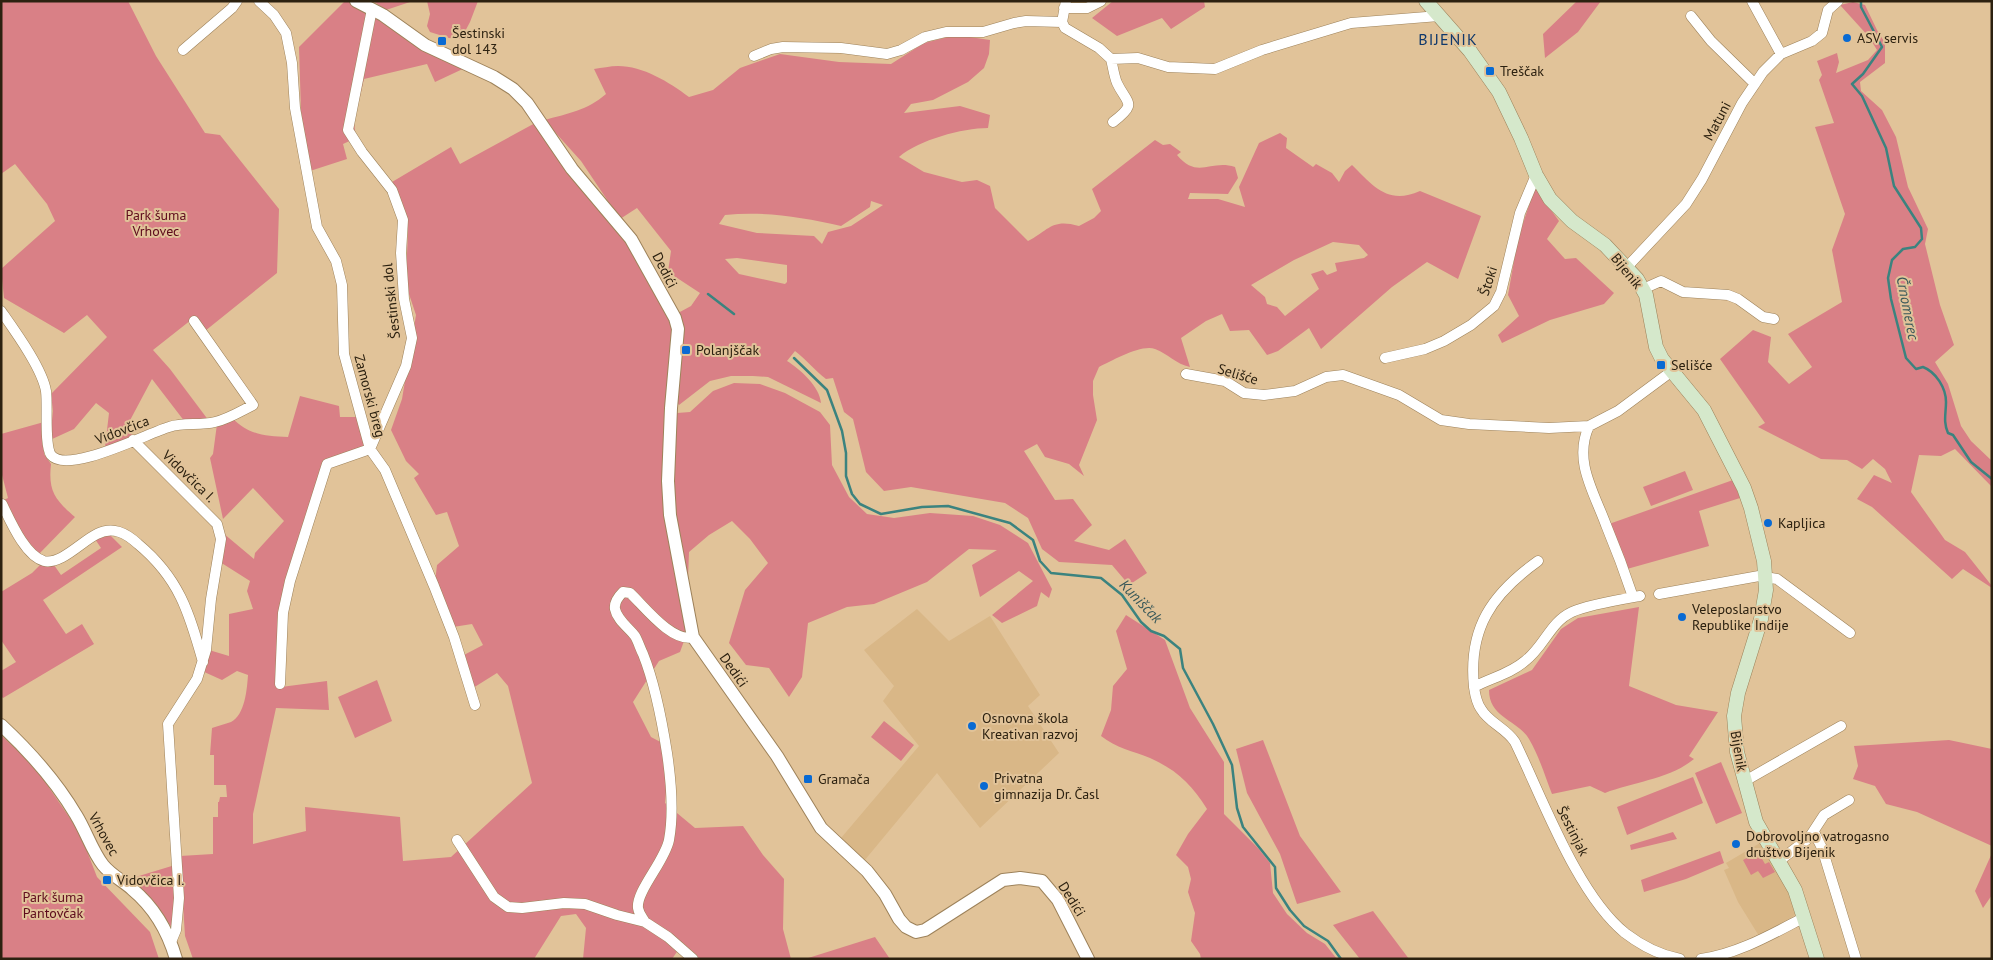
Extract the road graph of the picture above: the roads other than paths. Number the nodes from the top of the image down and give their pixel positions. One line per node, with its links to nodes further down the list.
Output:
1 (237, 1): 13 (street)
2 (259, 1): 30 (street, Zamorski breg)
3 (356, 1): 9 (street)
4 (1101, 1): 8 (street)
5 (1426, 1): 10 (main road, Bijenik)
6 (1752, 1): 14 (street)
7 (1838, 1): 14 (street, Matuni)
8 (1065, 4): 12 (street)
9 (372, 9): 30 (street, Šestinski dol); 36 (street, Dedići)
10 (1439, 16): 16 (street); 19 (main road, Bijenik)
11 (1691, 16): 17 (street)
12 (1062, 22): 15 (street); 16 (street)
13 (183, 50)
14 (1781, 54): 17 (street, Matuni)
15 (754, 56)
16 (1111, 59): 18 (street)
17 (1755, 84): 20 (street, Matuni)
18 (1113, 122)
19 (1536, 175): 20 (main road, Bijenik); 25 (street, Štoki)
20 (1627, 267): 21 (main road, Bijenik)
21 (1643, 289): 23 (street); 26 (main road, Bijenik)
22 (1, 312): 29 (street, Vidovčica)
23 (1774, 320)
24 (194, 321): 29 (street, Vidovčica)
25 (1385, 358)
26 (1672, 371): 28 (street, Selišće); 33 (main road, Bijenik)
27 (1186, 374): 28 (street, Selišće)
28 (1589, 426): 39 (street)
29 (133, 440): 37 (street, Vidovčica I.)
30 (370, 449): 38 (street); 40 (street, Zamorski breg)
31 (2, 504): 37 (street)
32 (1538, 561): 39 (street, Šestinjak)
33 (1766, 576): 34 (street); 35 (street); 43 (main road, Bijenik)
34 (1659, 594)
35 (1850, 633)
36 (693, 637): 49 (street); 53 (street, Dedići)
37 (203, 663): 50 (street, Vidovčica I.)
38 (280, 684)
39 (1474, 686): 54 (street, Šestinjak)
40 (475, 705)
41 (1, 724): 50 (street, Vrhovec)
42 (1841, 726): 43 (street)
43 (1745, 781): 47 (main road, Bijenik)
44 (1849, 800): 45 (street)
45 (1814, 832): 47 (street); 57 (street)
46 (457, 840): 49 (street)
47 (1779, 861): 48 (main road, Bijenik)
48 (1805, 917): 55 (street); 56 (main road, Bijenik)
49 (645, 922): 52 (street)
50 (171, 942): 51 (street, Vrhovec)
51 (176, 959)
52 (694, 959)
53 (1088, 959)
54 (1680, 959)
55 (1701, 959)
56 (1817, 959)
57 (1856, 959)

